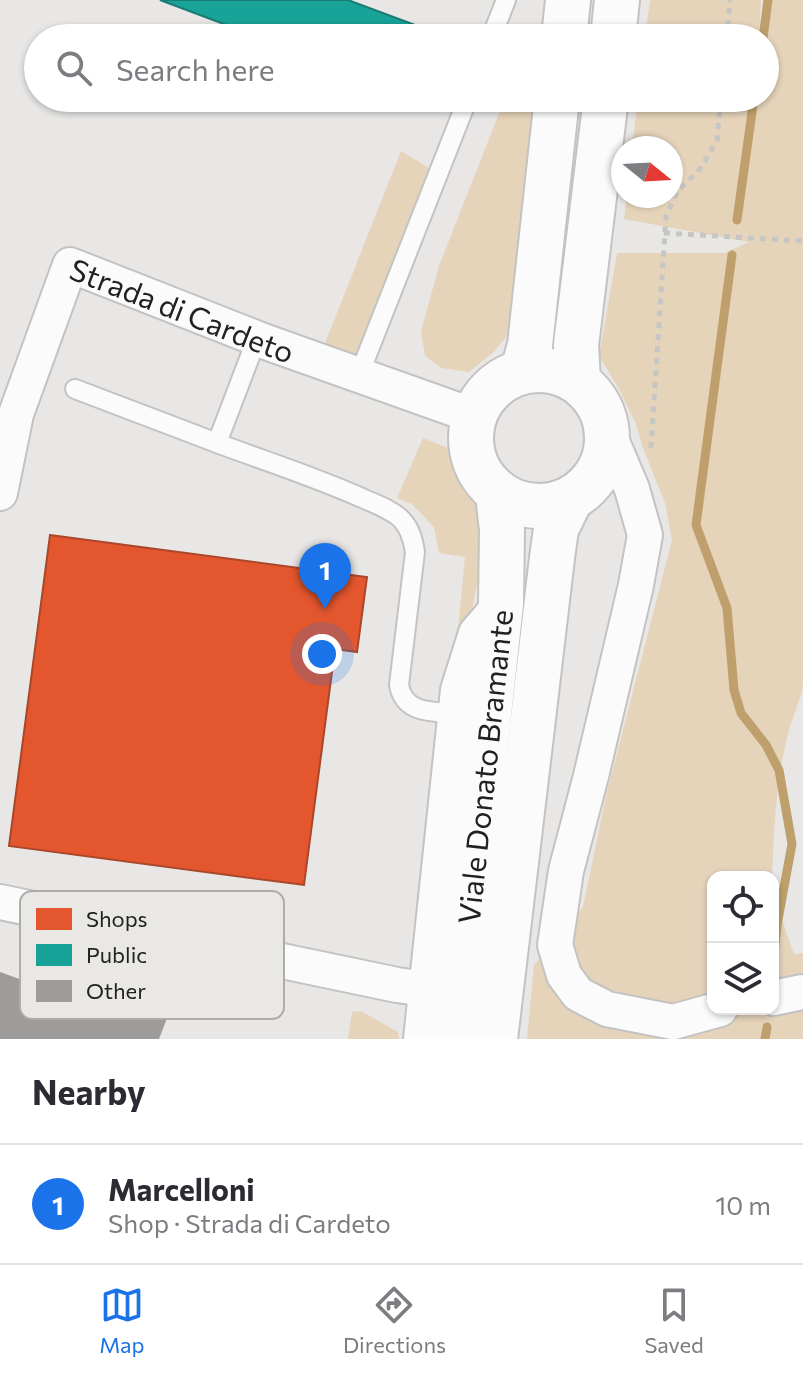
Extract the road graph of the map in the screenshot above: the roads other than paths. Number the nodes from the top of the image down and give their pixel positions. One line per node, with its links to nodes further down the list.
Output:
1 (506, 0): 4 (lane)
2 (568, 0): 5 (main road)
3 (617, 0): 6 (main road)
4 (497, 24)
5 (565, 24)
6 (614, 24)
7 (462, 112): 12 (lane)
8 (555, 112): 11 (main road)
9 (604, 112): 13 (main road)
10 (257, 338): 12 (street, Strada di Cardeto); 17 (lane); 18 (street, Strada di Cardeto)
11 (523, 371): 13 (main road); 15 (main road)
12 (359, 375): 15 (street, Strada di Cardeto)
13 (578, 381): 16 (main road)
14 (75, 389): 17 (lane)
15 (474, 416): 19 (main road)
16 (607, 430): 20 (main road); 30 (street)
17 (217, 443): 22 (lane)
18 (0, 493)
19 (498, 494): 20 (main road); 21 (main road, Viale Donato Bramante)
20 (570, 500): 33 (main road, Viale Donato Bramante)
21 (501, 604): 22 (street); 32 (main road, Viale Donato Bramante)
22 (456, 714): 26 (street)
23 (0, 902): 24 (street)
24 (20, 906)
25 (284, 961): 26 (street)
26 (426, 989): 31 (street)
27 (803, 992): 28 (street)
28 (779, 997)
29 (707, 1015): 30 (street)
30 (675, 1030)
31 (421, 1039)
32 (454, 1039)
33 (495, 1039)

